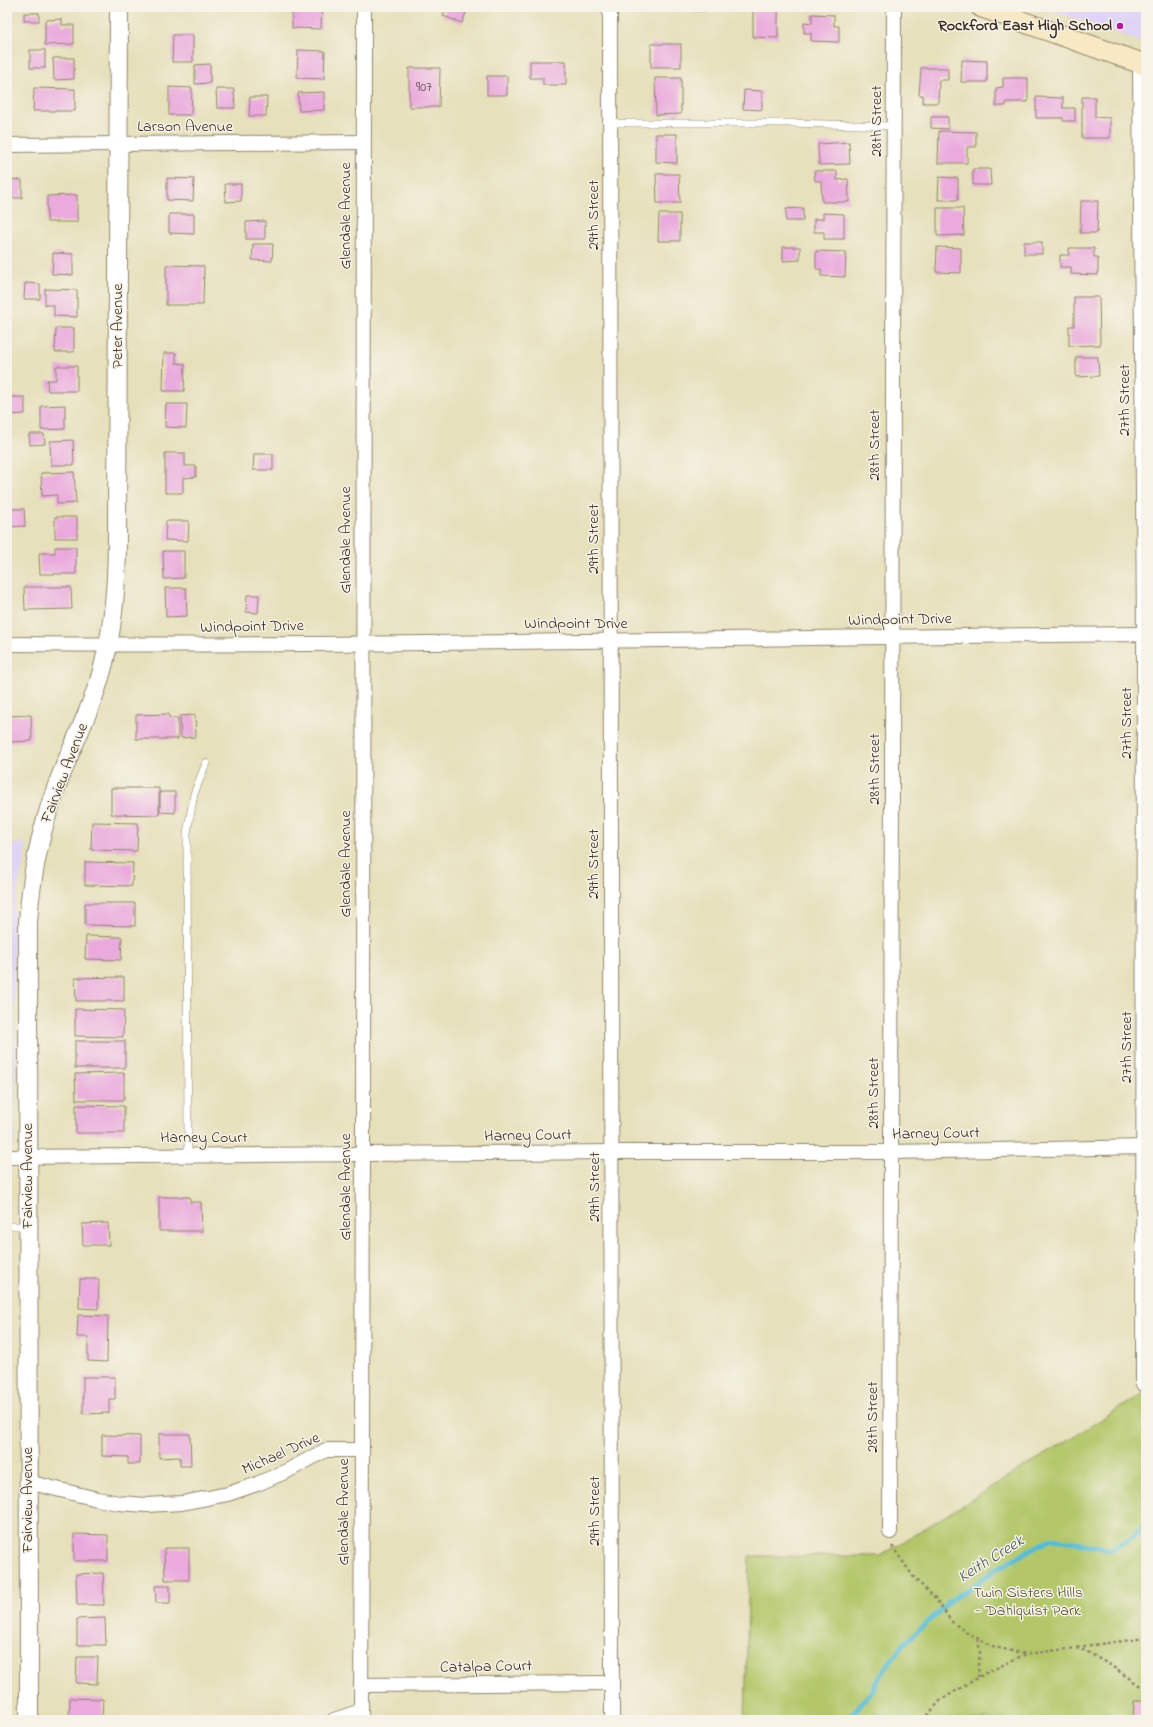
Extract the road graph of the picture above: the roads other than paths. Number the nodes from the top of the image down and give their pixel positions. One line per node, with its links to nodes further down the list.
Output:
1 (119, 7): 10 (street, Peter Avenue)
2 (364, 7): 9 (street, Glendale Avenue)
3 (610, 7): 7 (street, 29th Street)
4 (894, 7): 8 (street, 28th Street)
5 (981, 7): 6 (main road)
6 (1143, 64): 12 (street, 27th Street)
7 (611, 123): 8 (lane); 16 (street, 29th Street)
8 (893, 126): 15 (street, 28th Street)
9 (363, 142): 10 (street, Larson Avenue); 17 (street, Glendale Avenue)
10 (119, 144): 11 (street, Larson Avenue); 19 (street, Peter Avenue)
11 (7, 145)
12 (1143, 196): 13 (street, 27th Street)
13 (1144, 465): 14 (street, 27th Street)
14 (1145, 634): 15 (street, Windpoint Drive); 21 (street, 27th Street)
15 (892, 637): 16 (street, Windpoint Drive); 23 (street, 28th Street)
16 (611, 641): 17 (street, Windpoint Drive); 22 (street, 29th Street)
17 (363, 642): 19 (street, Windpoint Drive); 25 (street, Glendale Avenue)
18 (7, 644): 19 (street, Windpoint Drive)
19 (108, 645): 27 (street, Fairview Avenue)
20 (206, 763): 24 (lane)
21 (1145, 1147): 23 (street, Harney Court); 30 (street, 27th Street)
22 (612, 1152): 23 (street, Harney Court); 25 (street, Harney Court); 34 (street, 29th Street)
23 (891, 1152): 33 (street, 28th Street)
24 (188, 1154): 25 (street, Harney Court); 27 (street, Harney Court)
25 (363, 1154): 31 (street, Glendale Avenue)
26 (7, 1157): 27 (street, Harney Court)
27 (27, 1157): 29 (street, Fairview Avenue)
28 (7, 1226): 29 (lane)
29 (28, 1226): 32 (street, Fairview Avenue)
30 (1143, 1384)
31 (361, 1450): 32 (street, Michael Drive); 35 (street, Glendale Avenue)
32 (28, 1482): 37 (street, Fairview Avenue)
33 (890, 1532)
34 (612, 1683): 35 (street, Catalpa Court); 39 (street, 29th Street)
35 (361, 1685): 36 (street, Glendale Avenue)
36 (361, 1716): 38 (street)
37 (29, 1720)
38 (334, 1720)
39 (612, 1720)

